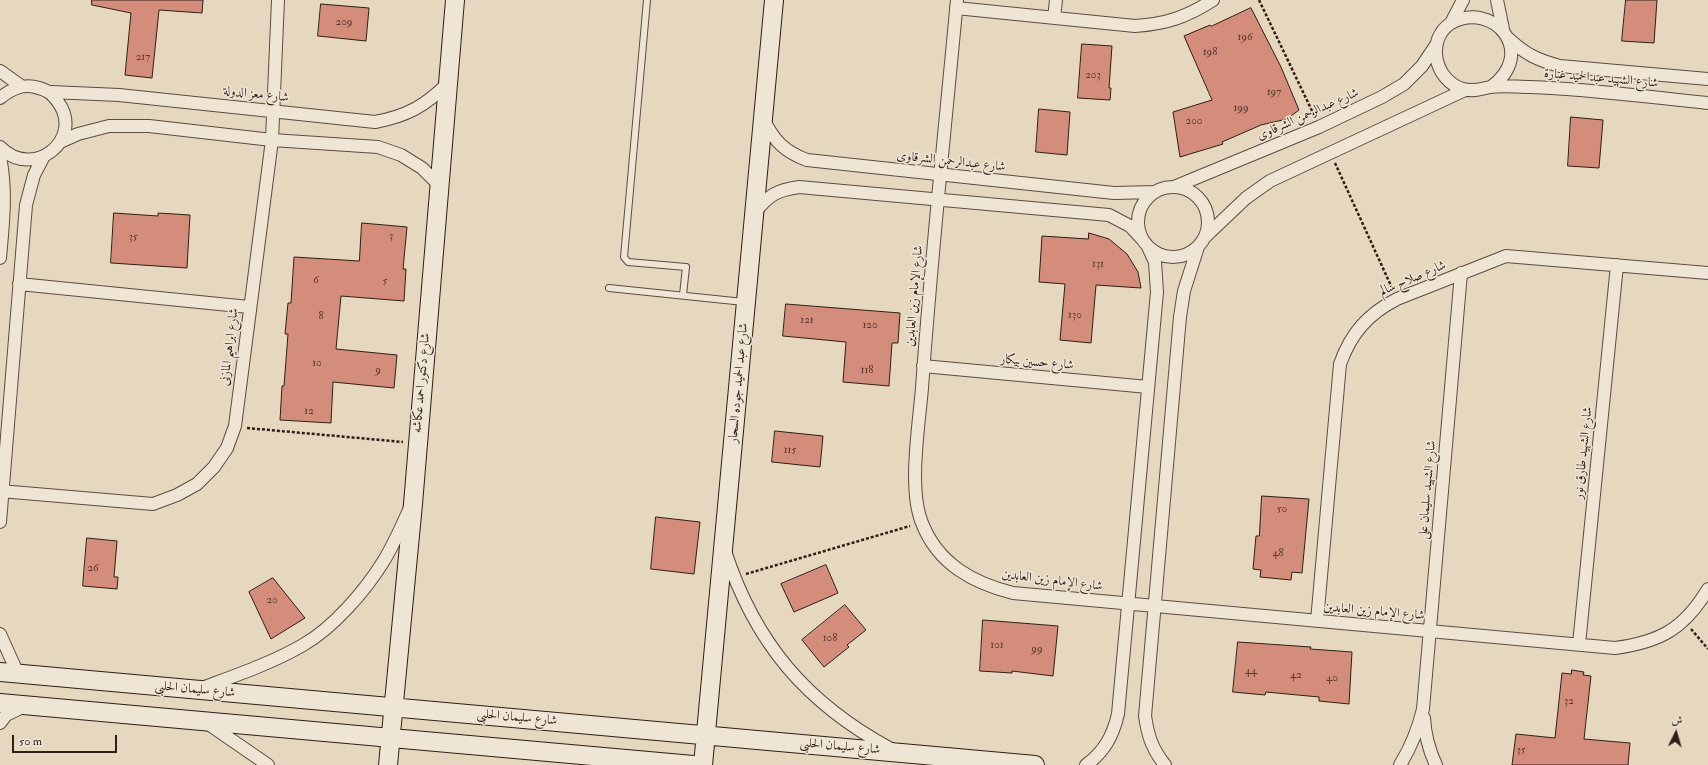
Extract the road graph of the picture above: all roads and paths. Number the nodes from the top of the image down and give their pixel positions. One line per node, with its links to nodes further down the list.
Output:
1 (278, 0): 24 (street, شارع ابراهيم المازنى)
2 (455, 0): 17 (street, شارع دكتور احمد عكاشه)
3 (647, 0): 48 (lane)
4 (774, 0): 25 (street, شارع عبد الحميد جوده السحار)
5 (1056, 0): 11 (street)
6 (1259, 0): 26 (path)
7 (1463, 0): 12 (street)
8 (1497, 0): 13 (street)
9 (1209, 2): 11 (street)
10 (956, 4): 11 (street); 33 (street, شارع الإمام زين العابدين)
11 (1054, 18)
12 (1451, 23): 13 (street); 14 (street)
13 (1505, 34): 16 (street, شارع الشهيد عبدالحميد غبارة); 19 (street)
14 (1437, 44): 20 (street); 26 (street, شارع عبدالرحمن الشرقاوى)
15 (0, 71): 18 (street)
16 (1708, 79)
17 (447, 84): 24 (street, شارع معز الدولة); 34 (street, شارع دكتور احمد عكاشه)
18 (21, 86): 21 (street, شارع معز الدولة); 22 (street)
19 (1491, 87): 20 (street); 23 (street, شارع الشهيد عبدالحميد غبارة)
20 (1464, 90): 30 (street)
21 (51, 92): 24 (street, شارع معز الدولة); 28 (street)
22 (0, 98)
23 (1708, 103)
24 (272, 111): 27 (street, شارع ابراهيم المازنى)
25 (764, 119): 33 (street, شارع عبدالرحمن الشرقاوى); 38 (street, شارع عبد الحميد جوده السحار)
26 (1319, 127): 35 (street, شارع عبدالرحمن الشرقاوى)
27 (272, 140): 28 (street); 34 (street); 51 (street, شارع ابراهيم المازنى)
28 (60, 142): 31 (street)
29 (0, 147): 31 (street)
30 (1331, 153): 40 (street); 49 (path)
31 (44, 156): 46 (street)
32 (0, 157): 42 (street)
33 (941, 175): 36 (street, شارع عبدالرحمن الشرقاوى); 37 (street, شارع الإمام زين العابدين)
34 (439, 184): 55 (street, شارع دكتور احمد عكاشه)
35 (1174, 187): 36 (street); 40 (street)
36 (1155, 192): 39 (street)
37 (938, 198): 38 (street); 39 (street); 52 (street, شارع الإمام زين العابدين)
38 (755, 212): 50 (street, شارع عبد الحميد جوده السحار)
39 (1142, 239): 41 (street)
40 (1202, 242): 41 (street); 64 (street)
41 (1150, 248): 53 (street)
42 (0, 258)
43 (1617, 265): 44 (street, شارع صلاح سالم); 45 (street, شارع صلاح سالم); 69 (street, شارع الشهيد طارق نور)
44 (1461, 273): 49 (street, شارع صلاح سالم); 67 (street, شارع الشهيد سليمان على)
45 (1708, 273)
46 (19, 284): 51 (street); 56 (street)
47 (609, 288): 48 (lane)
48 (683, 296): 50 (lane)
49 (1397, 299): 66 (street, شارع صلاح سالم)
50 (747, 302): 60 (street, شارع عبد الحميد جوده السحار)
51 (249, 307): 54 (street, شارع ابراهيم المازنى)
52 (923, 366): 53 (street, شارع حسين بيكار); 59 (street, شارع الإمام زين العابدين)
53 (1148, 387): 63 (street)
54 (235, 426): 55 (path); 56 (street, شارع ابراهيم المازنى)
55 (417, 443): 57 (street, شارع دكتور احمد عكاشه)
56 (1, 491): 58 (street)
57 (413, 504): 74 (street); 77 (street, شارع دكتور احمد عكاشه)
58 (0, 522)
59 (921, 522): 61 (path); 63 (street, شارع الإمام زين العابدين)
60 (724, 548): 61 (street); 82 (street, شارع عبد الحميد جوده السحار)
61 (734, 578): 84 (street)
62 (1708, 589): 65 (street, شارع الإمام زين العابدين)
63 (1128, 604): 64 (street, شارع الإمام زين العابدين); 91 (street)
64 (1155, 606): 66 (street, شارع الإمام زين العابدين); 92 (street)
65 (1684, 620): 69 (street, شارع الإمام زين العابدين); 70 (path)
66 (1317, 621): 67 (street, شارع الإمام زين العابدين)
67 (1430, 631): 69 (street, شارع الإمام زين العابدين); 78 (street, شارع الشهيد سليمان على)
68 (0, 634): 72 (street)
69 (1579, 644)
70 (1708, 649)
71 (0, 672): 72 (street, شارع سليمان الحلبى)
72 (18, 674): 73 (street, شارع سليمان الحلبى)
73 (122, 684): 74 (street, شارع سليمان الحلبى); 79 (street)
74 (196, 690): 77 (street, شارع سليمان الحلبى)
75 (0, 703): 76 (street)
76 (25, 706): 79 (street); 81 (street)
77 (394, 706): 82 (street, شارع سليمان الحلبى); 83 (street, شارع دكتور احمد عكاشه)
78 (1423, 709): 93 (street, شارع الشهيد سليمان على); 94 (street, شارع الشهيد سليمان على)
79 (120, 713): 80 (street)
80 (203, 720): 83 (street); 86 (street)
81 (0, 722)
82 (706, 735): 84 (street, شارع سليمان الحلبى); 89 (street, شارع عبد الحميد جوده السحار)
83 (390, 738): 87 (street, شارع دكتور احمد عكاشه); 88 (street)
84 (895, 752): 85 (street, شارع سليمان الحلبى)
85 (974, 762): 90 (street, شارع سليمان الحلبى)
86 (268, 765)
87 (388, 765)
88 (693, 765)
89 (703, 765)
90 (1035, 765)
91 (1086, 765)
92 (1165, 765)
93 (1400, 765)
94 (1436, 765)

